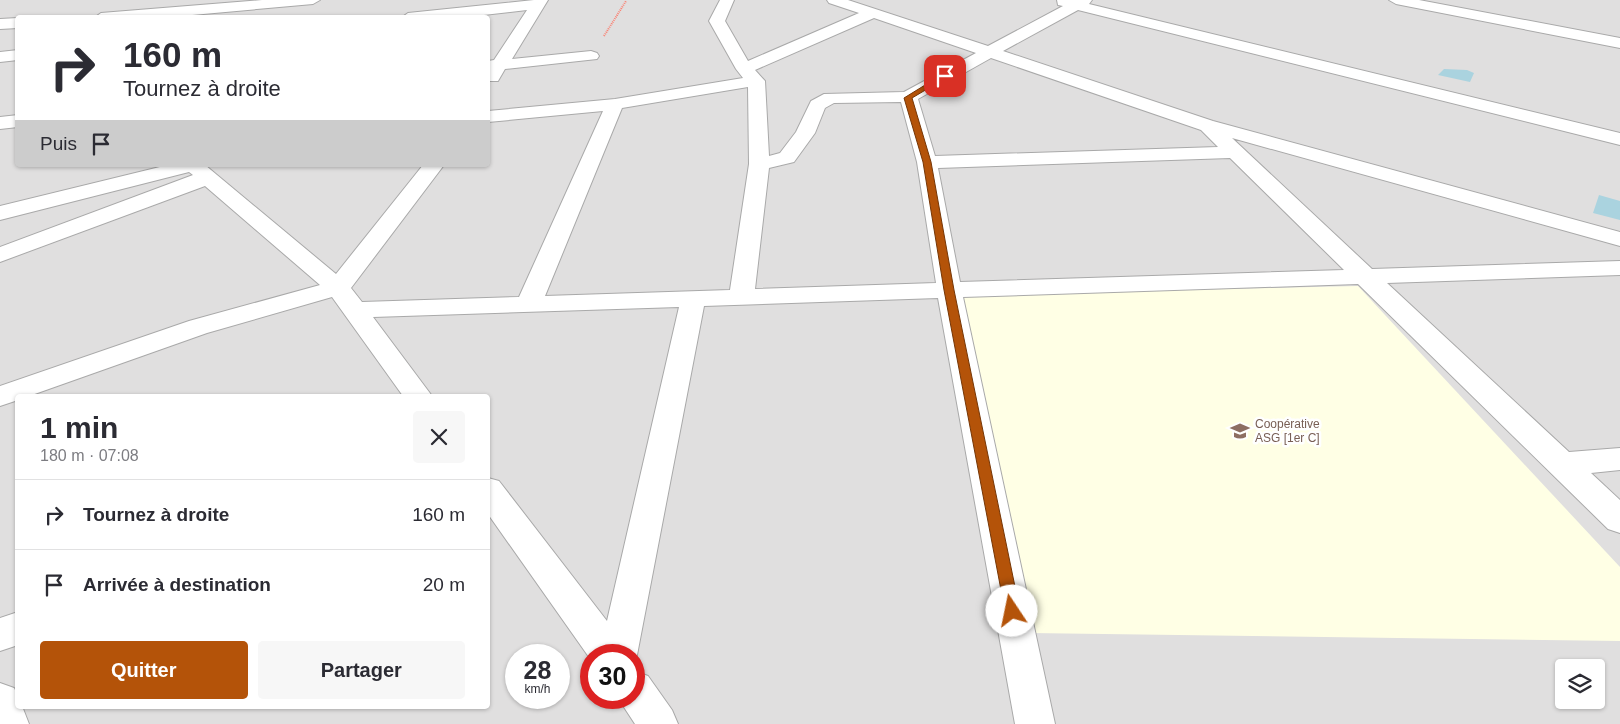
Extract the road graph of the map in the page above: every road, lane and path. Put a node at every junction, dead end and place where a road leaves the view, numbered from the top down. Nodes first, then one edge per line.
1 (312, 0) edge
2 (727, 0) edge
3 (834, 0) edge
4 (1396, 0) edge
5 (1072, 2) edge
6 (539, 3) edge
7 (873, 13) junction
8 (136, 15) edge
9 (434, 15) edge
10 (15, 23) edge
11 (0, 24) edge
12 (1620, 44) edge
13 (990, 52) junction
14 (15, 55) edge
15 (0, 56) edge
16 (591, 56) dead end
17 (493, 66) edge
18 (750, 75) junction
19 (908, 98) junction
20 (615, 104) junction
21 (490, 116) edge
22 (15, 121) edge
23 (0, 123) edge
24 (1206, 125) junction
25 (1620, 139) edge
26 (1234, 152) junction
27 (927, 162) junction
28 (759, 164) junction
29 (432, 167) edge
30 (198, 169) edge
31 (0, 213) edge
32 (1620, 239) edge
33 (0, 255) edge
34 (1620, 268) edge
35 (1364, 276) junction
36 (338, 288) junction
37 (949, 290) junction
38 (742, 297) junction
39 (693, 299) junction
40 (529, 304) junction
41 (354, 310) junction
42 (417, 394) edge
43 (0, 396) edge
44 (1620, 459) edge
45 (1562, 464) junction
46 (490, 493) edge
47 (1620, 520) edge
48 (15, 629) edge
49 (0, 635) edge
50 (602, 644) edge
51 (620, 644) edge
52 (0, 701) edge
53 (645, 705) edge
54 (9, 724) edge
55 (658, 724) edge
56 (1035, 724) edge

1 - 8 street
2 - 18 street
3 - 7 street
4 - 12 street
5 - 13 street
5 - 25 street
6 - 9 street
6 - 17 street
7 - 13 street
7 - 18 street
10 - 11 street
13 - 19 street
13 - 24 street
14 - 15 street
16 - 17 street
18 - 20 street
18 - 28 street
19 - 27 street
19 - 28 street
20 - 21 street
20 - 40 street
22 - 23 street
24 - 26 street
24 - 32 street
26 - 27 street
26 - 35 street
27 - 37 street
28 - 38 street
29 - 36 street
30 - 31 street
30 - 33 street
30 - 36 street
34 - 35 street
35 - 37 street
35 - 45 street
36 - 41 street
36 - 43 street
37 - 38 street
37 - 56 street
38 - 39 street
39 - 40 street
39 - 51 street
40 - 41 street
41 - 42 street
44 - 45 street
45 - 47 street
46 - 50 street
48 - 49 street
52 - 54 street
53 - 55 street

